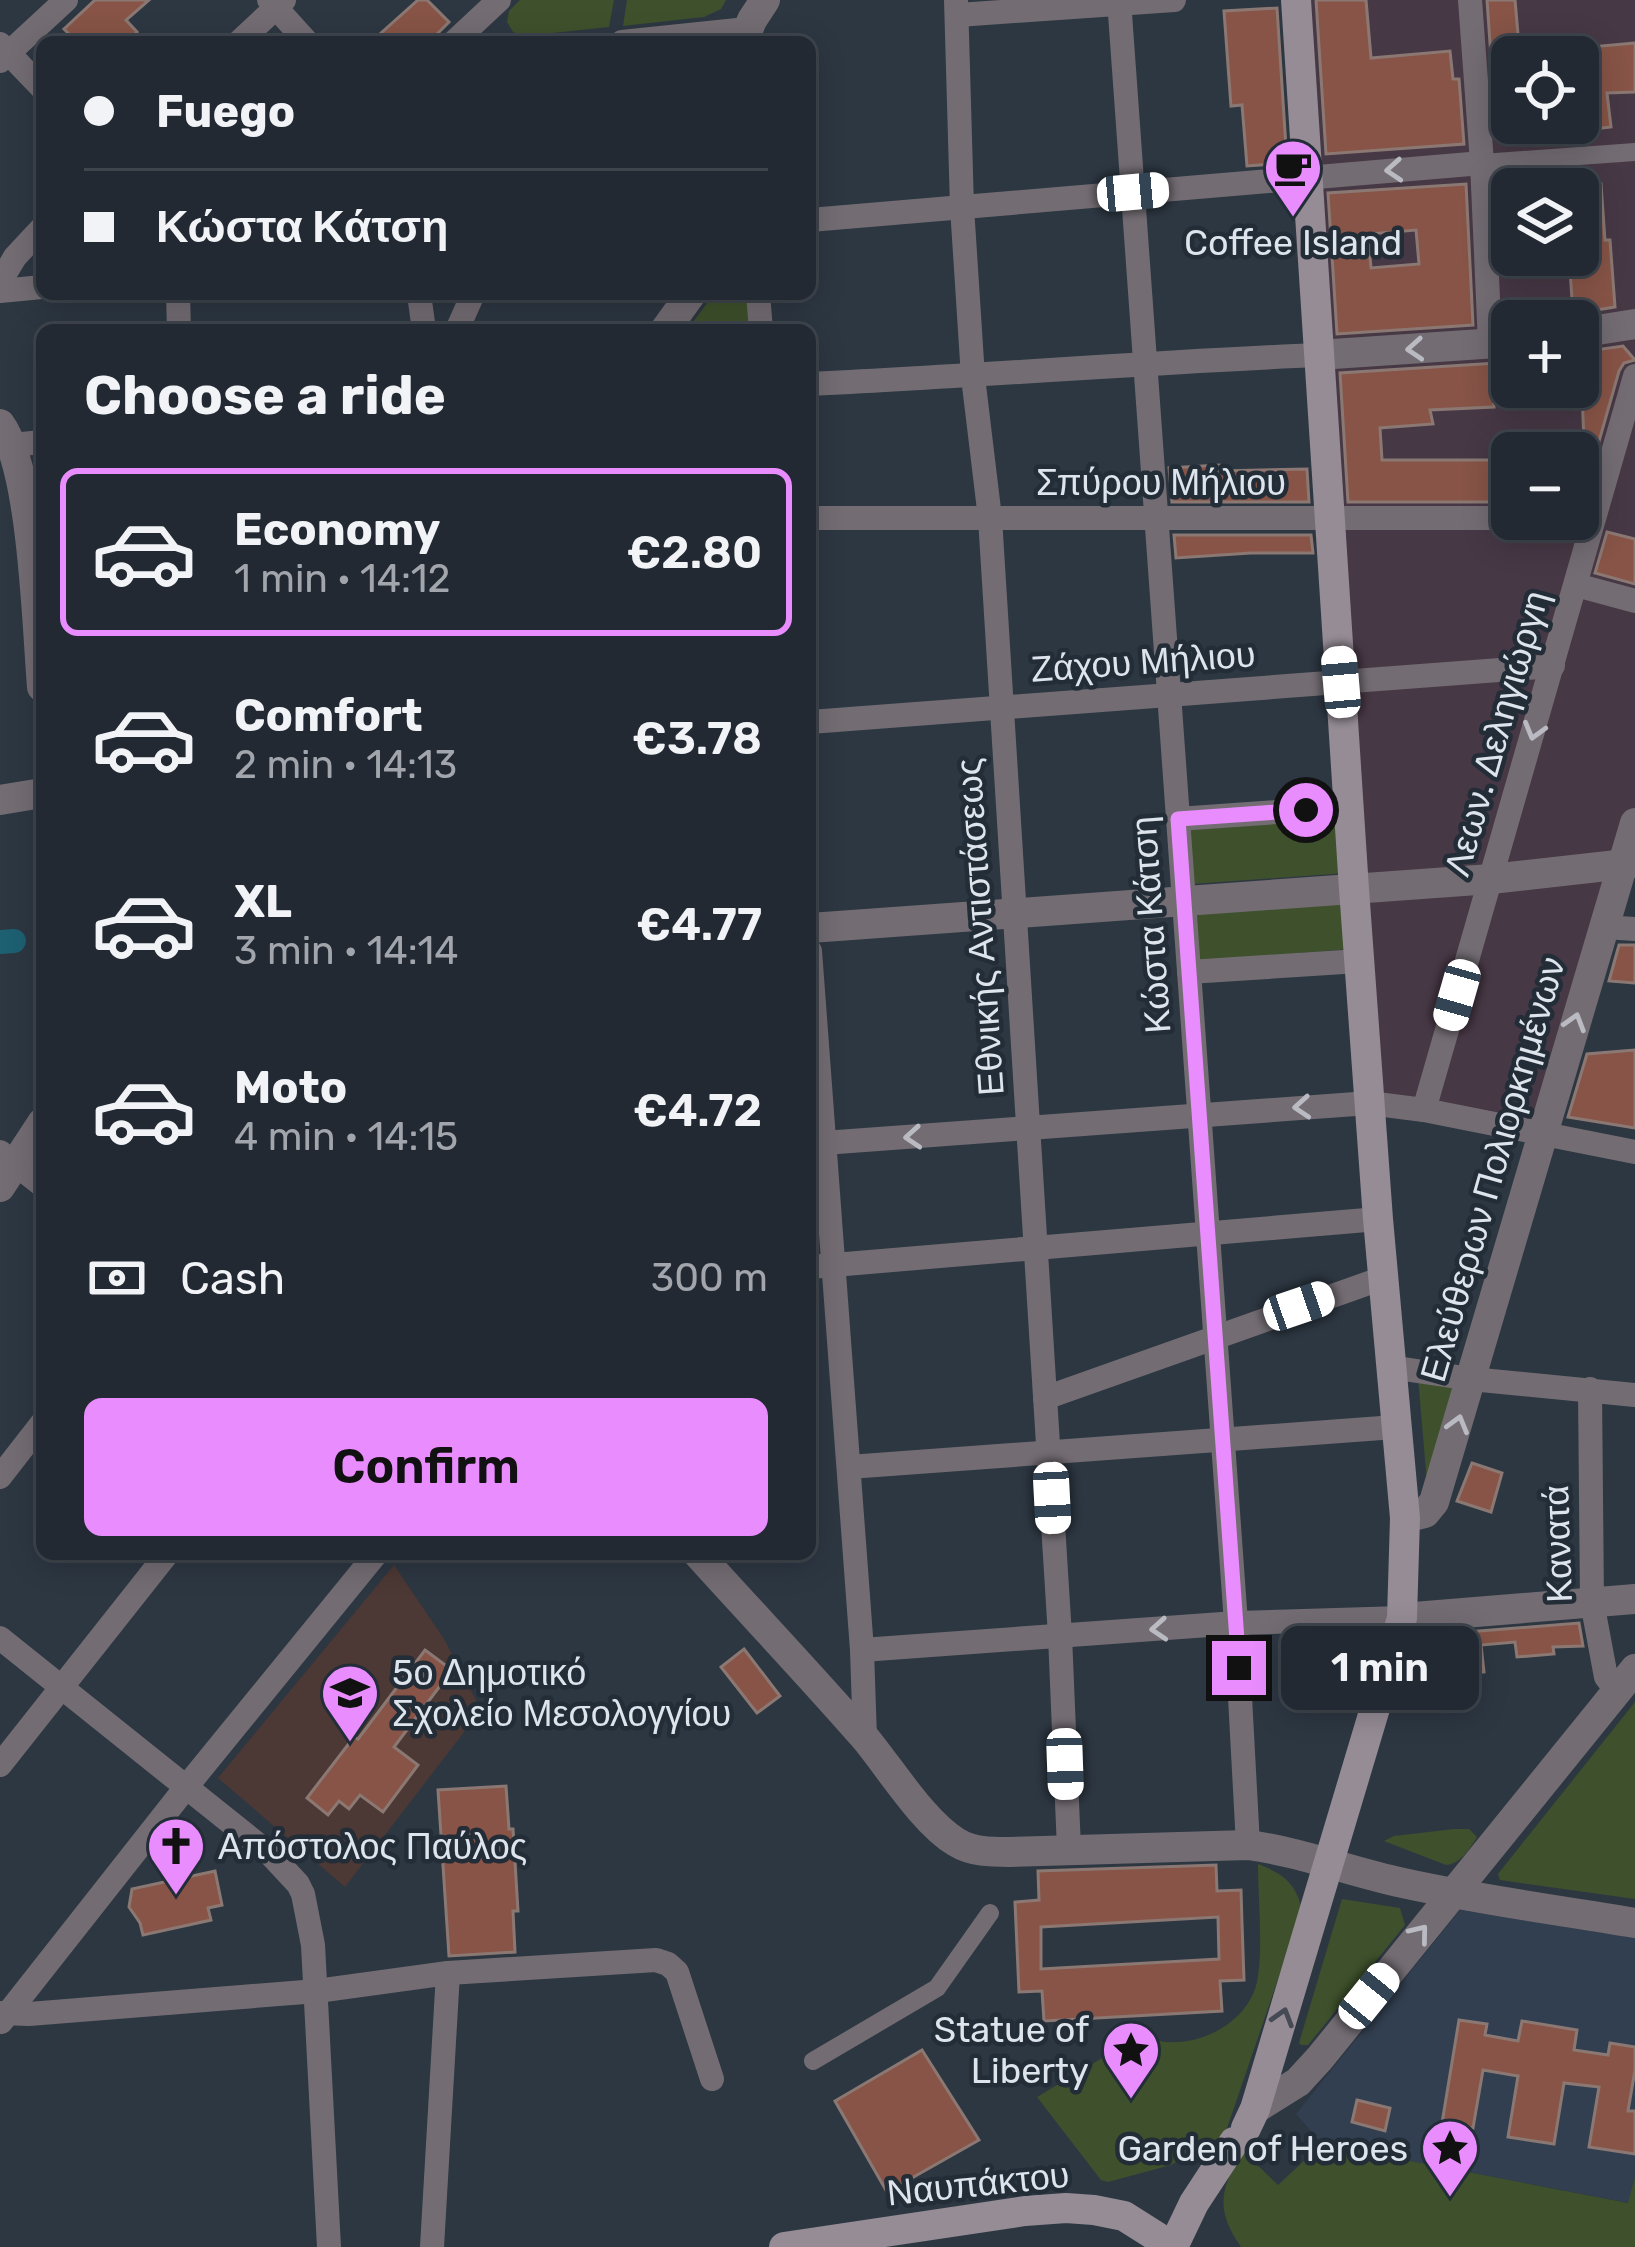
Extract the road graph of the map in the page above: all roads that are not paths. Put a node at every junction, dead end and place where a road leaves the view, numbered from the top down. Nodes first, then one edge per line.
1 (66, 0) edge
2 (499, 0) edge
3 (1174, 0) edge
4 (1296, 0) edge
5 (1470, 0) edge
6 (1119, 2) edge
7 (276, 3) edge
8 (957, 8) edge
9 (751, 18) edge
10 (245, 36) edge
11 (302, 36) edge
12 (469, 36) edge
13 (654, 36) edge
14 (3, 52) edge
15 (36, 82) edge
16 (1635, 152) edge
17 (1482, 163) junction
18 (1307, 176) junction
19 (1133, 192) junction
20 (962, 207) junction
21 (816, 219) edge
22 (36, 234) edge
23 (0, 286) edge
24 (36, 287) edge
25 (1496, 300) edge
26 (1635, 324) edge
27 (1599, 330) edge
28 (1491, 344) edge
29 (1318, 355) junction
30 (1145, 363) junction
31 (973, 376) junction
32 (1635, 376) edge
33 (816, 384) edge
34 (18, 437) edge
35 (1599, 482) edge
36 (816, 518) edge
37 (990, 518) junction
38 (1157, 518) junction
39 (1328, 518) junction
40 (1491, 518) edge
41 (35, 520) edge
42 (1583, 540) edge
43 (1576, 585) junction
44 (1635, 601) edge
45 (1553, 666) junction
46 (1341, 682) junction
47 (1169, 695) junction
48 (1001, 708) junction
49 (816, 722) edge
50 (36, 795) edge
51 (0, 800) edge
52 (1348, 807) junction
53 (1178, 819) junction
54 (1635, 824) edge
55 (1629, 864) edge
56 (1491, 879) junction
57 (1354, 890) junction
58 (1184, 902) junction
59 (1014, 914) junction
60 (816, 928) edge
61 (1620, 928) edge
62 (1359, 962) junction
63 (1189, 972) junction
64 (1369, 1103) junction
65 (1424, 1110) junction
66 (1199, 1114) junction
67 (36, 1130) edge
68 (1028, 1130) junction
69 (1542, 1134) junction
70 (817, 1143) edge
71 (1635, 1152) edge
72 (5, 1168) edge
73 (36, 1182) edge
74 (1378, 1219) junction
75 (1208, 1234) junction
76 (1036, 1248) junction
77 (822, 1266) edge
78 (1383, 1278) junction
79 (1215, 1336) junction
80 (1390, 1367) junction
81 (1471, 1379) junction
82 (1590, 1389) junction
83 (1635, 1395) edge
84 (1045, 1398) junction
85 (1395, 1427) junction
86 (36, 1431) edge
87 (1223, 1441) junction
88 (1048, 1453) junction
89 (848, 1467) junction
90 (0, 1477) edge
91 (1405, 1518) junction
92 (162, 1560) edge
93 (371, 1560) edge
94 (703, 1560) edge
95 (1635, 1598) edge
96 (1592, 1602) junction
97 (1402, 1618) junction
98 (1236, 1624) junction
99 (1060, 1636) junction
100 (0, 1638) edge
101 (862, 1650) junction
102 (1626, 1680) edge
103 (62, 1687) junction
104 (865, 1739) junction
105 (0, 1766) edge
106 (187, 1786) junction
107 (1248, 1844) junction
108 (1069, 1849) junction
109 (1328, 1865) junction
110 (1451, 1894) junction
111 (990, 1913) dead end
112 (1635, 1923) edge
113 (448, 1973) junction
114 (317, 1991) junction
115 (3, 2017) edge
116 (813, 2061) dead end
117 (712, 2079) dead end
118 (1245, 2126) junction
119 (329, 2247) edge
120 (432, 2247) edge
121 (784, 2247) edge
122 (1173, 2247) edge

1 - 14 street
2 - 12 street
3 - 6 street
4 - 18 main road
5 - 17 street
6 - 8 street
6 - 19 street, Κώστα Κάτση
7 - 10 street
7 - 11 street
8 - 20 street, Εθνικής Αντιστάσεως
9 - 13 street
14 - 15 street
16 - 17 street
17 -> 18 street
17 - 25 street
18 - 19 street
18 - 29 main road
19 - 20 street
19 - 30 street, Κώστα Κάτση
20 - 21 street
20 - 31 street, Εθνικής Αντιστάσεως
22 - 23 street
23 - 24 street
26 - 27 street
28 -> 29 street
29 - 30 street
29 - 39 main road
30 - 31 street
30 - 38 street, Κώστα Κάτση
31 - 33 street
31 - 37 street, Εθνικής Αντιστάσεως
32 - 35 street, Λεων. Δεληγιώργη
34 - 41 street
36 - 37 street, Σπύρου Μήλιου
37 - 38 street, Σπύρου Μήλιου
37 - 48 street, Εθνικής Αντιστάσεως
38 - 39 street, Σπύρου Μήλιου
38 - 47 street, Κώστα Κάτση
39 - 40 street, Σπύρου Μήλιου
39 - 46 main road
42 - 43 street, Λεων. Δεληγιώργη
43 - 44 street
43 - 45 street, Λεων. Δεληγιώργη
45 - 46 street, Ζάχου Μήλιου
45 -> 56 street, Λεων. Δεληγιώργη
46 - 47 street, Ζάχου Μήλιου
46 - 52 main road
47 - 48 street, Ζάχου Μήλιου
47 - 53 street, Κώστα Κάτση
48 - 49 street, Ζάχου Μήλιου
48 - 59 street, Εθνικής Αντιστάσεως
50 - 51 street
52 - 53 street
52 - 57 main road
53 - 58 street, Κώστα Κάτση
54 - 55 street, Ελεύθερων Πολιορκημένων
55 - 56 street
55 - 61 street, Ελεύθερων Πολιορκημένων
56 - 57 street
56 - 65 street, Λεων. Δεληγιώργη
57 - 58 street
57 - 62 main road
58 - 59 street
58 - 63 street, Κώστα Κάτση
59 - 60 street
59 - 68 street, Εθνικής Αντιστάσεως
69 -> 61 street, Ελεύθερων Πολιορκημένων
62 - 63 street
62 - 64 main road
63 - 66 street, Κώστα Κάτση
64 - 65 street
64 -> 66 street
64 - 74 main road
65 - 69 street
66 - 68 street
66 - 75 street, Κώστα Κάτση
67 - 72 street
68 -> 70 street
68 - 76 street, Εθνικής Αντιστάσεως
69 - 71 street
69 - 81 street, Ελεύθερων Πολιορκημένων
70 - 77 street
72 - 73 street
74 - 75 street
74 - 78 main road
75 - 76 street
75 - 79 street, Κώστα Κάτση
76 - 77 street
76 - 84 street, Εθνικής Αντιστάσεως
77 - 89 street
78 - 79 street
78 - 80 main road
79 - 84 street
79 - 87 street, Κώστα Κάτση
80 - 81 street
80 - 85 main road
81 - 82 street
91 -> 81 street, Ελεύθερων Πολιορκημένων
82 - 83 street
82 - 96 street, Κανατά
84 - 88 street, Εθνικής Αντιστάσεως
85 - 87 street
85 - 91 main road
86 - 90 street
87 - 88 street
87 - 98 street, Κώστα Κάτση
88 - 89 street
88 - 99 street, Εθνικής Αντιστάσεως
89 - 101 street
91 - 97 main road
92 - 103 street
93 - 106 street
94 - 104 street
95 - 96 street
96 - 97 street
96 - 102 street, Κανατά
97 - 98 street
97 - 109 main road
98 -> 99 street
98 - 107 street, Κώστα Κάτση
99 - 101 street
99 - 108 street, Εθνικής Αντιστάσεως
100 - 103 street
101 - 104 street
102 - 110 street
103 - 105 street
103 - 106 street
104 - 108 street
106 - 114 street
106 - 115 street
107 - 108 street
107 - 109 street
109 - 110 street
118 -> 109 main road
110 - 112 street
118 -> 110 street
111 - 116 street
113 - 114 street
113 - 117 street
113 - 120 street
114 - 115 street
114 - 119 street
118 - 122 main road
121 - 122 main road, Ναυπάκτου

